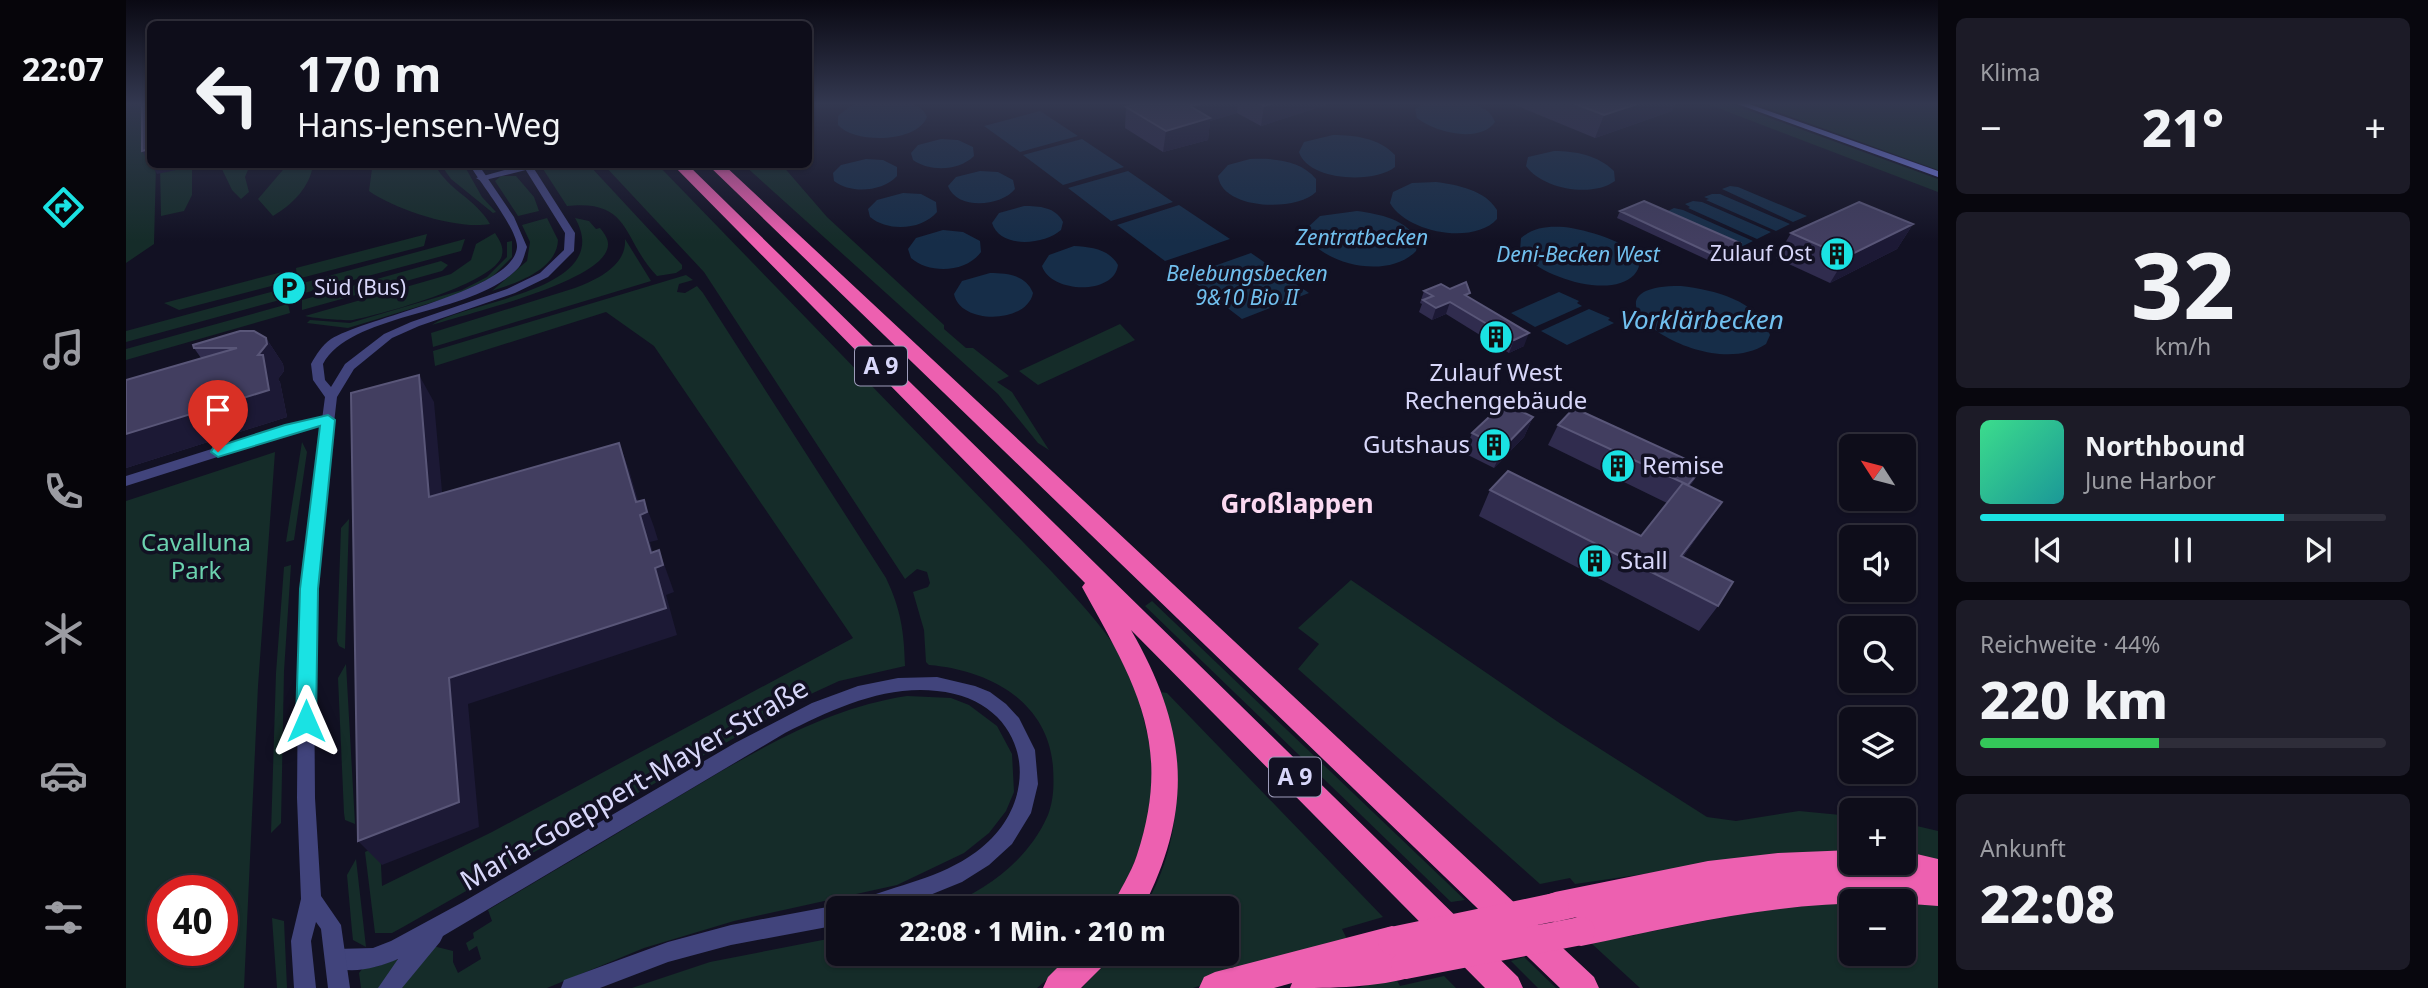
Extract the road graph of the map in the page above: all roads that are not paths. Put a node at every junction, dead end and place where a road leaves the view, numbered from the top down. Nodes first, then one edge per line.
1 (1868, 149) edge
2 (475, 168) edge
3 (519, 168) edge
4 (528, 168) edge
5 (683, 168) edge
6 (718, 168) edge
7 (1938, 174) edge
8 (481, 178) junction
9 (331, 397) junction
10 (328, 420) junction
11 (126, 481) edge
12 (1083, 567) junction
13 (1839, 864) edge
14 (1916, 867) edge
15 (1938, 873) edge
16 (1938, 891) edge
17 (906, 896) edge
18 (1135, 896) edge
19 (311, 898) junction
20 (826, 917) edge
21 (447, 922) junction
22 (1398, 953) junction
23 (336, 960) junction
24 (1081, 966) edge
25 (305, 988) edge
26 (339, 988) edge
27 (389, 988) edge
28 (572, 988) edge
29 (1059, 988) edge
30 (1215, 988) edge
31 (1306, 988) edge
32 (1507, 988) edge
33 (1583, 988) edge

1 - 7 main road
2 - 8 street
3 - 8 street
4 - 9 street
5 - 12 highway, A 9
6 - 33 highway, A 9
8 - 9 street
9 - 10 street
10 - 11 street
10 - 19 street
12 - 18 highway
12 - 32 highway, A 9
13 - 22 highway, bridge
14 - 15 highway
16 - 22 highway, bridge
17 - 21 street, Maria-Goeppert-Mayer-Straße
19 - 23 street
19 - 25 street
20 - 28 street
21 - 23 street, Maria-Goeppert-Mayer-Straße
21 - 27 street, Maria-Goeppert-Mayer-Straße
22 - 30 highway
22 - 31 highway
23 - 26 street
24 - 29 highway

